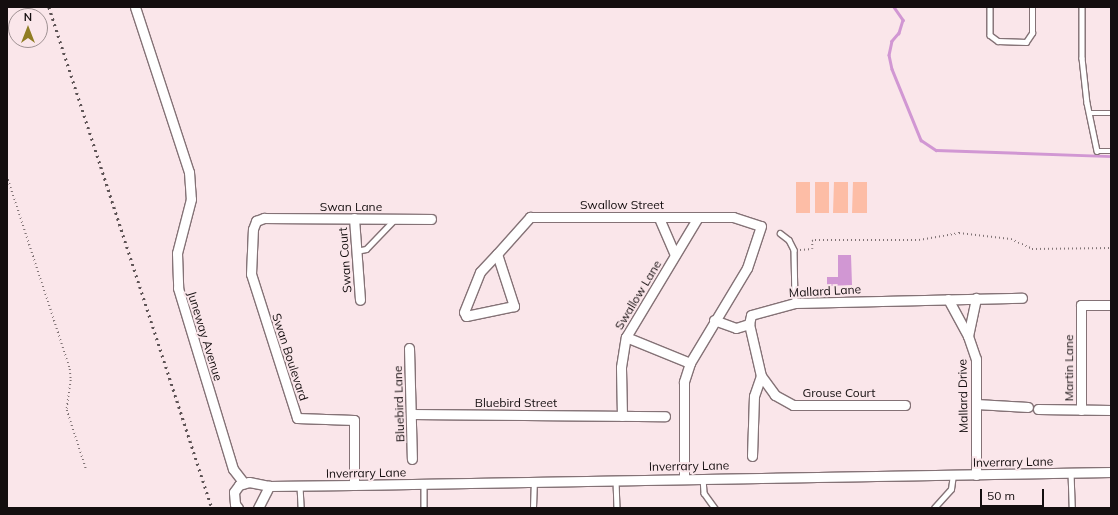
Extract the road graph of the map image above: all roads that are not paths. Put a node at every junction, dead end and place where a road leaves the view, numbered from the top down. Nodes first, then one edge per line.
1 (135, 7) edge
2 (990, 7) edge
3 (1032, 7) edge
4 (1082, 7) edge
5 (1089, 113) junction
6 (1111, 113) edge
7 (1111, 151) edge
8 (354, 218) junction
9 (659, 218) junction
10 (698, 218) junction
11 (395, 219) junction
12 (431, 219) dead end
13 (780, 233) dead end
14 (356, 251) junction
15 (497, 254) junction
16 (675, 255) junction
17 (976, 298) junction
18 (1022, 298) dead end
19 (948, 299) junction
20 (259, 300) joint
21 (360, 300) dead end
22 (795, 303) junction
23 (1108, 305) edge
24 (714, 320) junction
25 (749, 324) junction
26 (968, 336) junction
27 (626, 337) junction
28 (409, 348) dead end
29 (690, 363) junction
30 (761, 376) junction
31 (976, 404) junction
32 (905, 405) dead end
33 (1028, 407) dead end
34 (1038, 409) dead end
35 (1081, 410) junction
36 (1111, 410) edge
37 (411, 414) junction
38 (622, 416) junction
39 (665, 416) dead end
40 (752, 456) dead end
41 (412, 459) dead end
42 (1071, 472) junction
43 (1111, 472) edge
44 (953, 475) junction
45 (976, 475) junction
46 (703, 477) junction
47 (684, 478) junction
48 (616, 480) junction
49 (534, 482) junction
50 (244, 483) junction
51 (424, 484) junction
52 (354, 485) junction
53 (268, 486) junction
54 (300, 486) junction
55 (238, 508) edge
56 (258, 508) edge
57 (300, 508) edge
58 (424, 508) edge
59 (533, 508) edge
60 (617, 508) edge
61 (715, 508) edge
62 (934, 508) edge
63 (1072, 508) edge

1 - 50 street, Juneway Avenue
2 - 3 lane
4 - 5 lane
5 - 6 lane
5 - 7 lane
8 - 11 street, Swan Lane
8 - 14 street, Swan Court
8 - 20 street, Swan Lane
9 - 10 street, Swallow Street
9 - 15 street, Swallow Street
9 - 16 street
10 - 16 street, Swallow Lane
10 - 24 street, Swallow Street
11 - 12 street, Swan Lane
11 - 14 lane
13 - 22 lane
14 - 21 street, Swan Court
15 - 15 street, Swallow Street
16 - 27 street, Swallow Lane
17 - 18 street
17 - 19 street
17 - 26 street
19 - 22 street, Mallard Lane
19 - 26 street, Mallard Drive
20 - 52 street, Swan Boulevard
22 - 25 street, Mallard Lane
23 - 35 street, Martin Lane
24 - 25 street
24 - 29 street
25 - 30 street
26 - 31 street, Mallard Drive
27 - 29 street
27 - 38 street, Swallow Lane
28 - 37 street, Bluebird Lane
29 - 47 street
30 - 32 street, Grouse Court
30 - 40 street
31 - 33 street
31 - 45 street, Mallard Drive
34 - 35 street
35 - 36 street, Martin Lane
37 - 38 street, Bluebird Street
37 - 41 street, Bluebird Lane
38 - 39 street, Bluebird Street
42 - 43 street, Inverrary Lane
42 - 45 street, Inverrary Lane
42 - 63 lane
44 - 45 street, Inverrary Lane
44 - 46 street, Inverrary Lane
44 - 62 lane
46 - 47 street, Inverrary Lane
46 - 61 lane
47 - 48 street, Inverrary Lane
48 - 49 street, Inverrary Lane
48 - 60 lane
49 - 51 street, Inverrary Lane
49 - 59 lane
50 - 53 street, Inverrary Lane
50 - 55 street
51 - 52 street, Inverrary Lane
51 - 58 lane
52 - 54 street, Inverrary Lane
53 - 54 street, Inverrary Lane
53 - 56 street
54 - 57 lane

